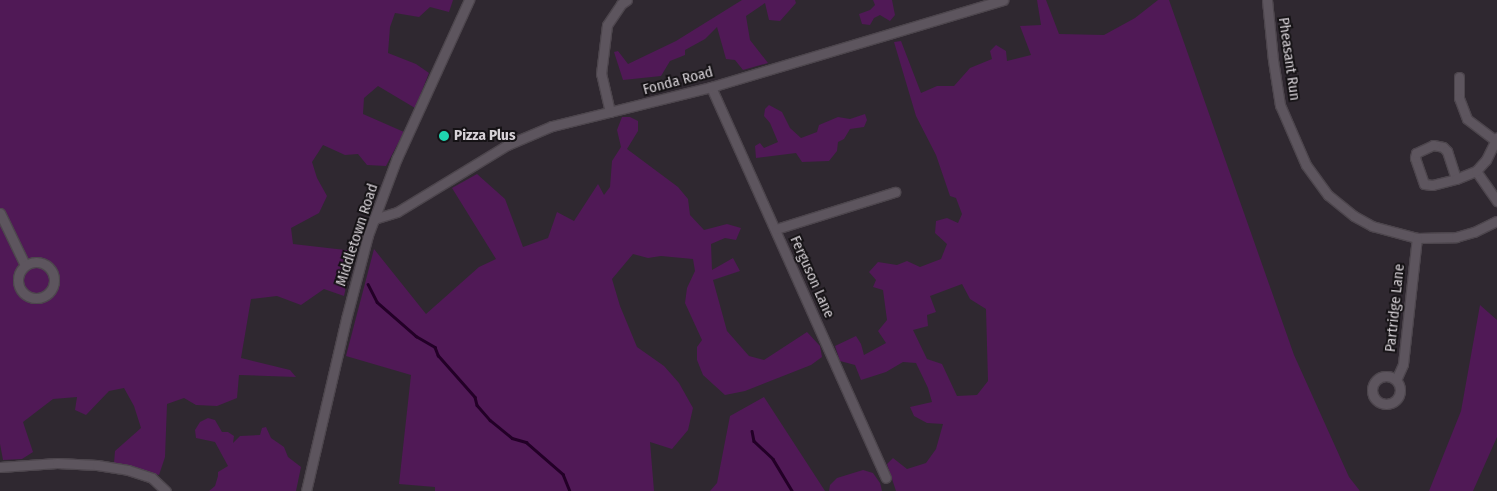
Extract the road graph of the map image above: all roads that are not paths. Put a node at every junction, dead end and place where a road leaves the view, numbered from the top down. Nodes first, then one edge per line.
1 (469, 0) edge
2 (627, 0) edge
3 (1003, 0) edge
4 (1267, 0) edge
5 (1459, 78) dead end
6 (712, 87) junction
7 (610, 112) junction
8 (1496, 138) edge
9 (1476, 171) junction
10 (1456, 179) junction
11 (895, 192) dead end
12 (1497, 201) edge
13 (0, 213) edge
14 (374, 219) junction
15 (1497, 221) edge
16 (776, 229) junction
17 (1417, 238) junction
18 (25, 265) junction
19 (1396, 380) dead end
20 (0, 468) edge
21 (886, 478) dead end
22 (166, 491) edge
23 (306, 491) edge

1 - 14 street, Middletown Road
2 - 7 street
3 - 6 street, Fonda Road
4 - 17 street, Pheasant Run
5 - 8 street
6 - 7 street, Fonda Road
6 - 16 street, Ferguson Lane
7 - 14 street, Fonda Road
8 - 9 street
9 - 10 street
9 - 12 street
10 - 10 street
11 - 16 street
13 - 18 street
14 - 23 street, Middletown Road
15 - 17 street, Pheasant Run
16 - 21 street, Ferguson Lane
17 - 19 street, Partridge Lane
18 - 18 street
20 - 22 street

